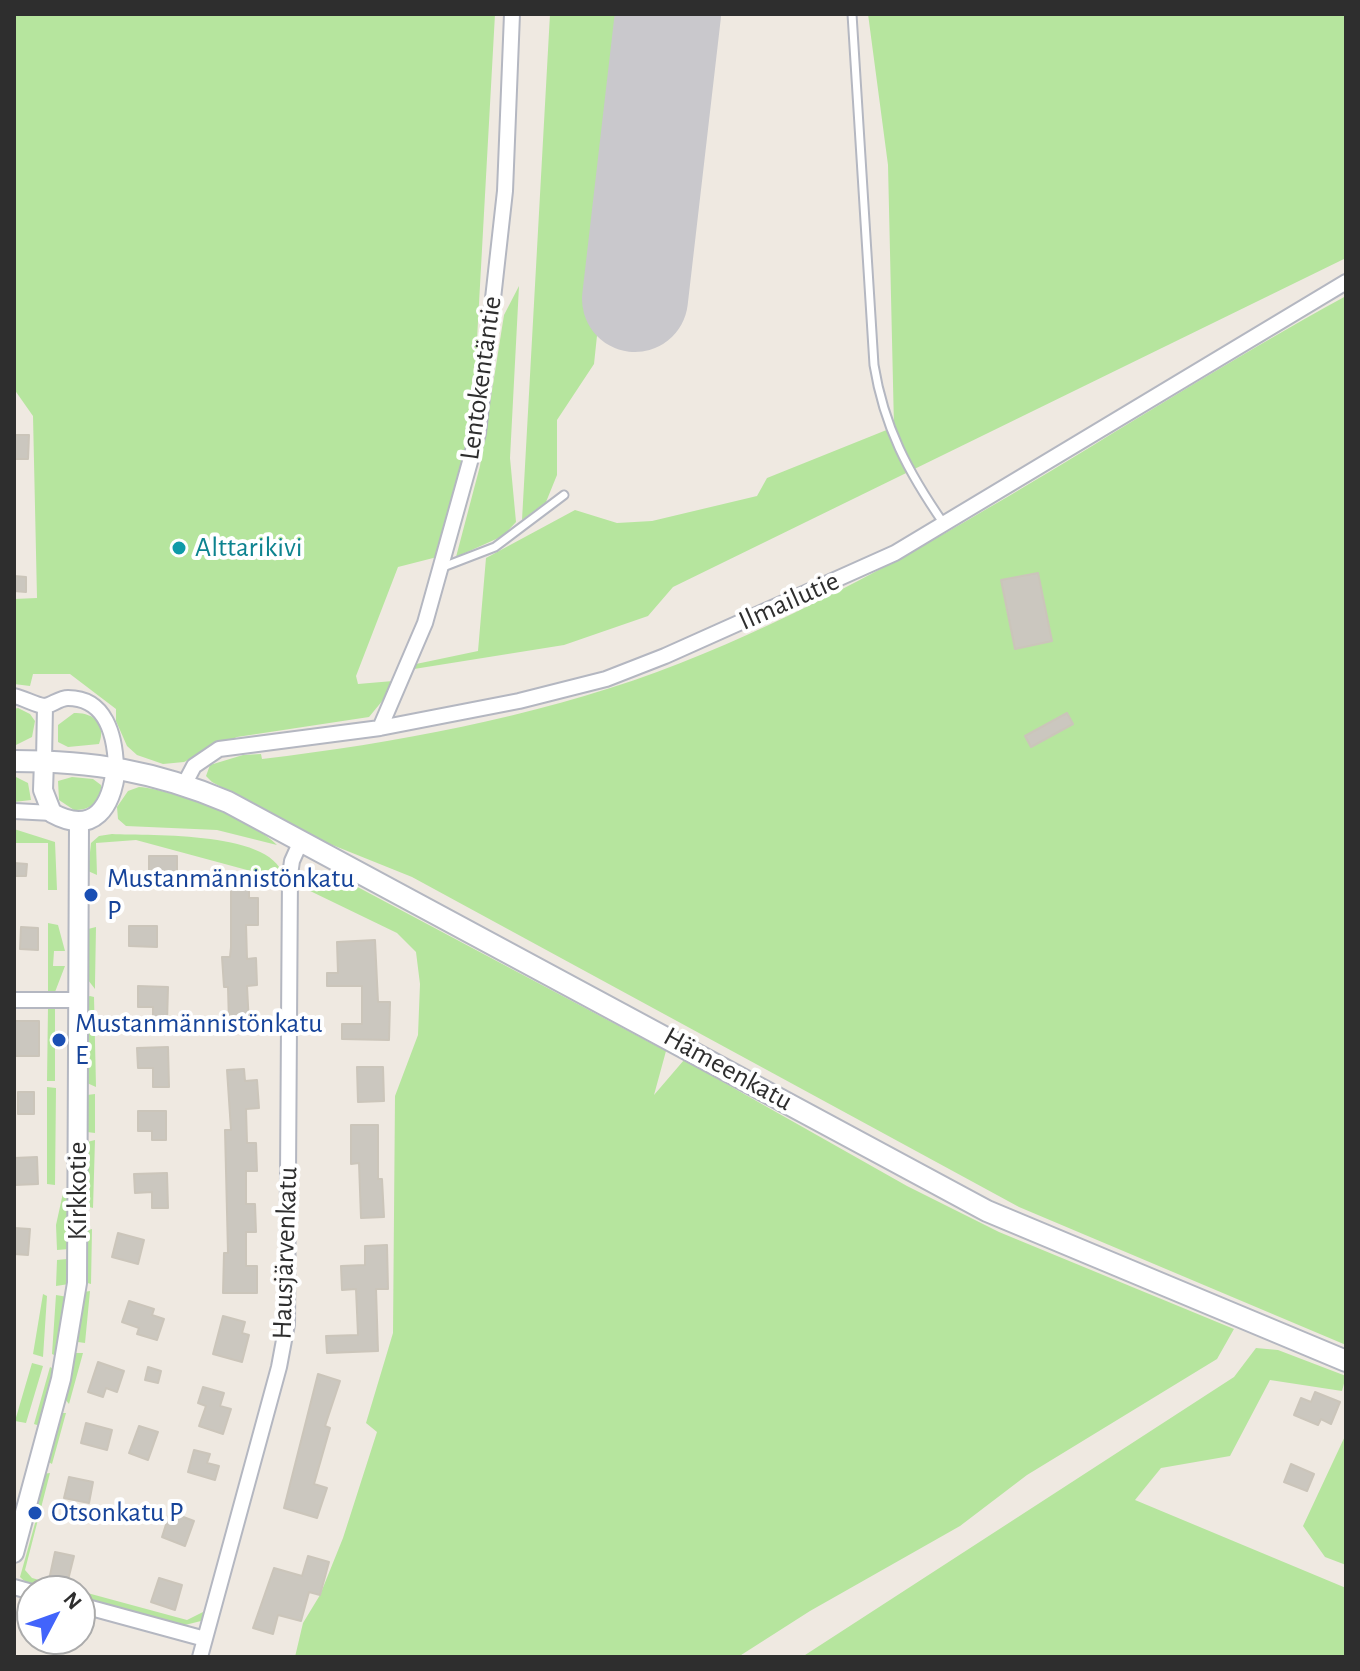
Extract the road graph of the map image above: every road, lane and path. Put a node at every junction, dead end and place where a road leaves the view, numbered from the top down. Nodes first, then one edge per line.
1 (512, 14) edge
2 (852, 14) edge
3 (1346, 282) edge
4 (564, 495) dead end
5 (944, 524) junction
6 (443, 567) junction
7 (14, 696) edge
8 (45, 706) junction
9 (380, 728) junction
10 (14, 761) edge
11 (44, 761) junction
12 (116, 767) junction
13 (185, 783) junction
14 (14, 811) edge
15 (52, 813) junction
16 (79, 822) junction
17 (301, 841) junction
18 (14, 1000) edge
19 (79, 1000) junction
20 (1346, 1361) edge
21 (14, 1553) edge
22 (96, 1609) edge
23 (205, 1639) junction
24 (200, 1657) edge

1 - 6 street, Lentokentäntie
2 - 5 lane
3 - 5 street, Ilmailutie
4 - 6 lane
5 - 9 street, Ilmailutie
6 - 9 street, Lentokentäntie
7 - 8 street
8 - 11 street
8 - 12 street
9 - 13 street, Ilmailutie
10 - 11 main road, Hämeenkatu
11 - 12 main road, Hämeenkatu
11 - 15 street
12 - 13 main road, Hämeenkatu
12 - 16 street
13 - 17 main road, Hämeenkatu
14 - 15 street
15 - 16 street
16 - 19 street, Kirkkotie
17 - 20 main road, Hämeenkatu
17 - 23 street, Hausjärvenkatu
18 - 19 street
19 - 21 street, Kirkkotie
22 - 23 street
23 - 24 street, Hausjärvenkatu

